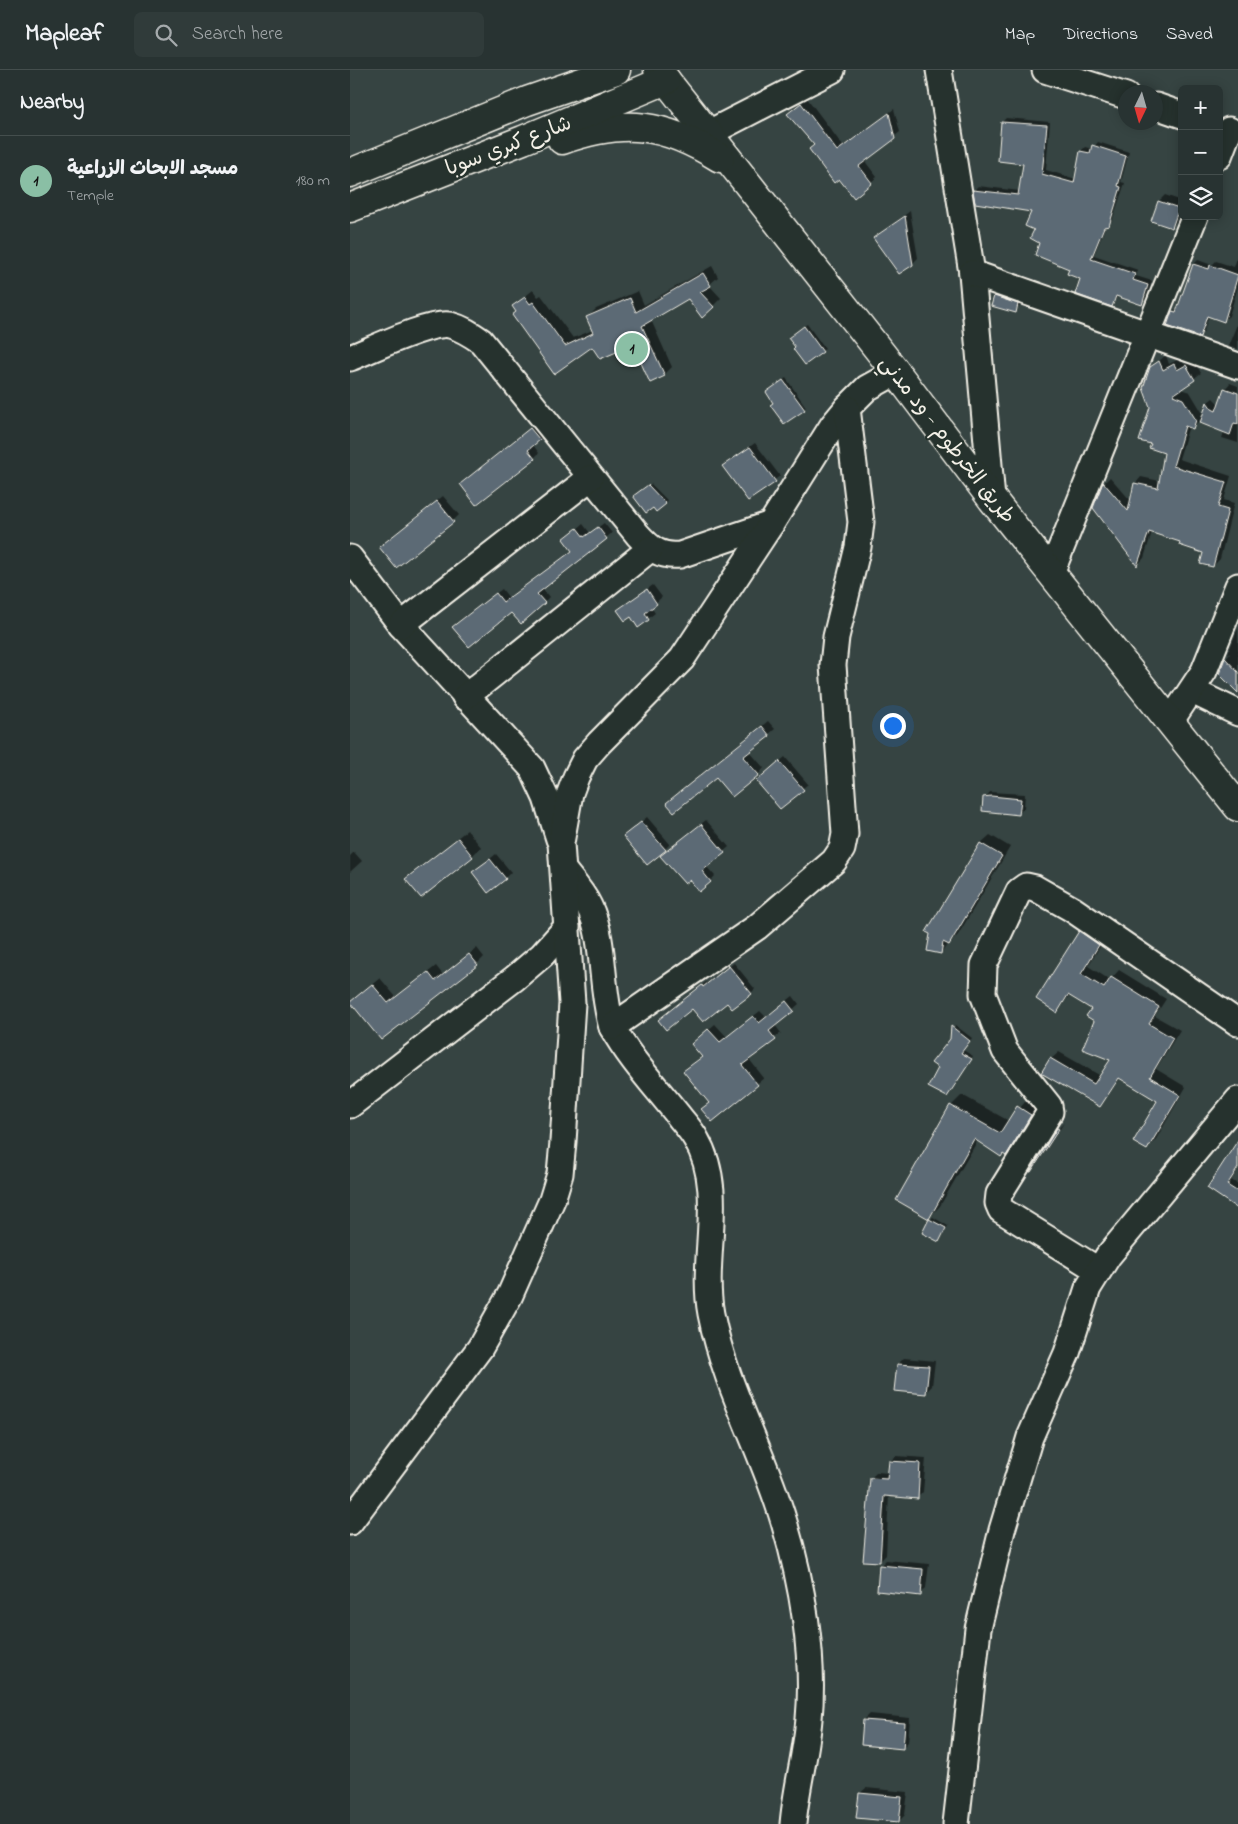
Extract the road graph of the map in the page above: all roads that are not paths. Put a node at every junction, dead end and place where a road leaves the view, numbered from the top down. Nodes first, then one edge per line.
1 (554, 70) edge
2 (616, 70) edge
3 (832, 70) edge
4 (939, 70) edge
5 (1045, 70) edge
6 (662, 75) edge
7 (1118, 93) edge
8 (527, 101) junction
9 (1163, 108) edge
10 (1178, 114) edge
11 (1229, 130) edge
12 (707, 134) junction
13 (1223, 146) edge
14 (468, 161) junction
15 (734, 167) junction
16 (350, 173) edge
17 (350, 208) edge
18 (1193, 220) edge
19 (972, 273) junction
20 (1148, 334) junction
21 (350, 358) edge
22 (1238, 366) edge
23 (896, 372) junction
24 (847, 408) junction
25 (590, 478) junction
26 (992, 499) junction
27 (771, 524) junction
28 (650, 549) junction
29 (350, 558) edge
30 (1052, 573) junction
31 (1238, 586) edge
32 (402, 625) junction
33 (1192, 690) junction
34 (465, 697) junction
35 (1238, 713) edge
36 (1170, 722) junction
37 (1238, 807) edge
38 (561, 844) junction
39 (564, 871) junction
40 (567, 927) junction
41 (1238, 1023) edge
42 (612, 1027) junction
43 (1238, 1100) edge
44 (350, 1104) edge
45 (1098, 1270) junction
46 (350, 1522) edge
47 (793, 1824) edge
48 (956, 1824) edge

1 - 8 highway
2 - 8 highway, شارع كبري سوبا
3 - 12 street
4 - 19 street
5 - 7 street
6 - 12 highway, طريق الخرطوم - ود مدني
6 - 14 highway, شارع كبري سوبا
8 - 16 highway, شارع كبري سوبا
9 - 10 street
11 - 13 street
12 - 15 highway, طريق الخرطوم - ود مدني
14 - 15 highway
14 - 17 highway, شارع كبري سوبا
15 - 23 highway, طريق الخرطوم - ود مدني
18 - 20 street
19 - 20 street
19 - 26 street
20 - 22 street
20 - 30 street
21 - 25 street
23 - 24 street
23 - 26 highway, طريق الخرطوم - ود مدني
24 - 27 street
24 - 42 street
25 - 28 street
25 - 32 street
26 - 30 highway, طريق الخرطوم - ود مدني
27 - 28 street
27 - 38 street
28 - 34 street
29 - 32 street
30 - 36 highway, طريق الخرطوم - ود مدني
31 - 33 street
32 - 34 street
33 - 35 street
33 - 36 street
34 - 38 street
36 - 37 highway, طريق الخرطوم - ود مدني
38 - 39 street
39 - 40 street
39 - 42 street
40 - 44 street
40 - 46 street
41 - 45 street
42 - 47 street
43 - 45 street
45 - 48 street

